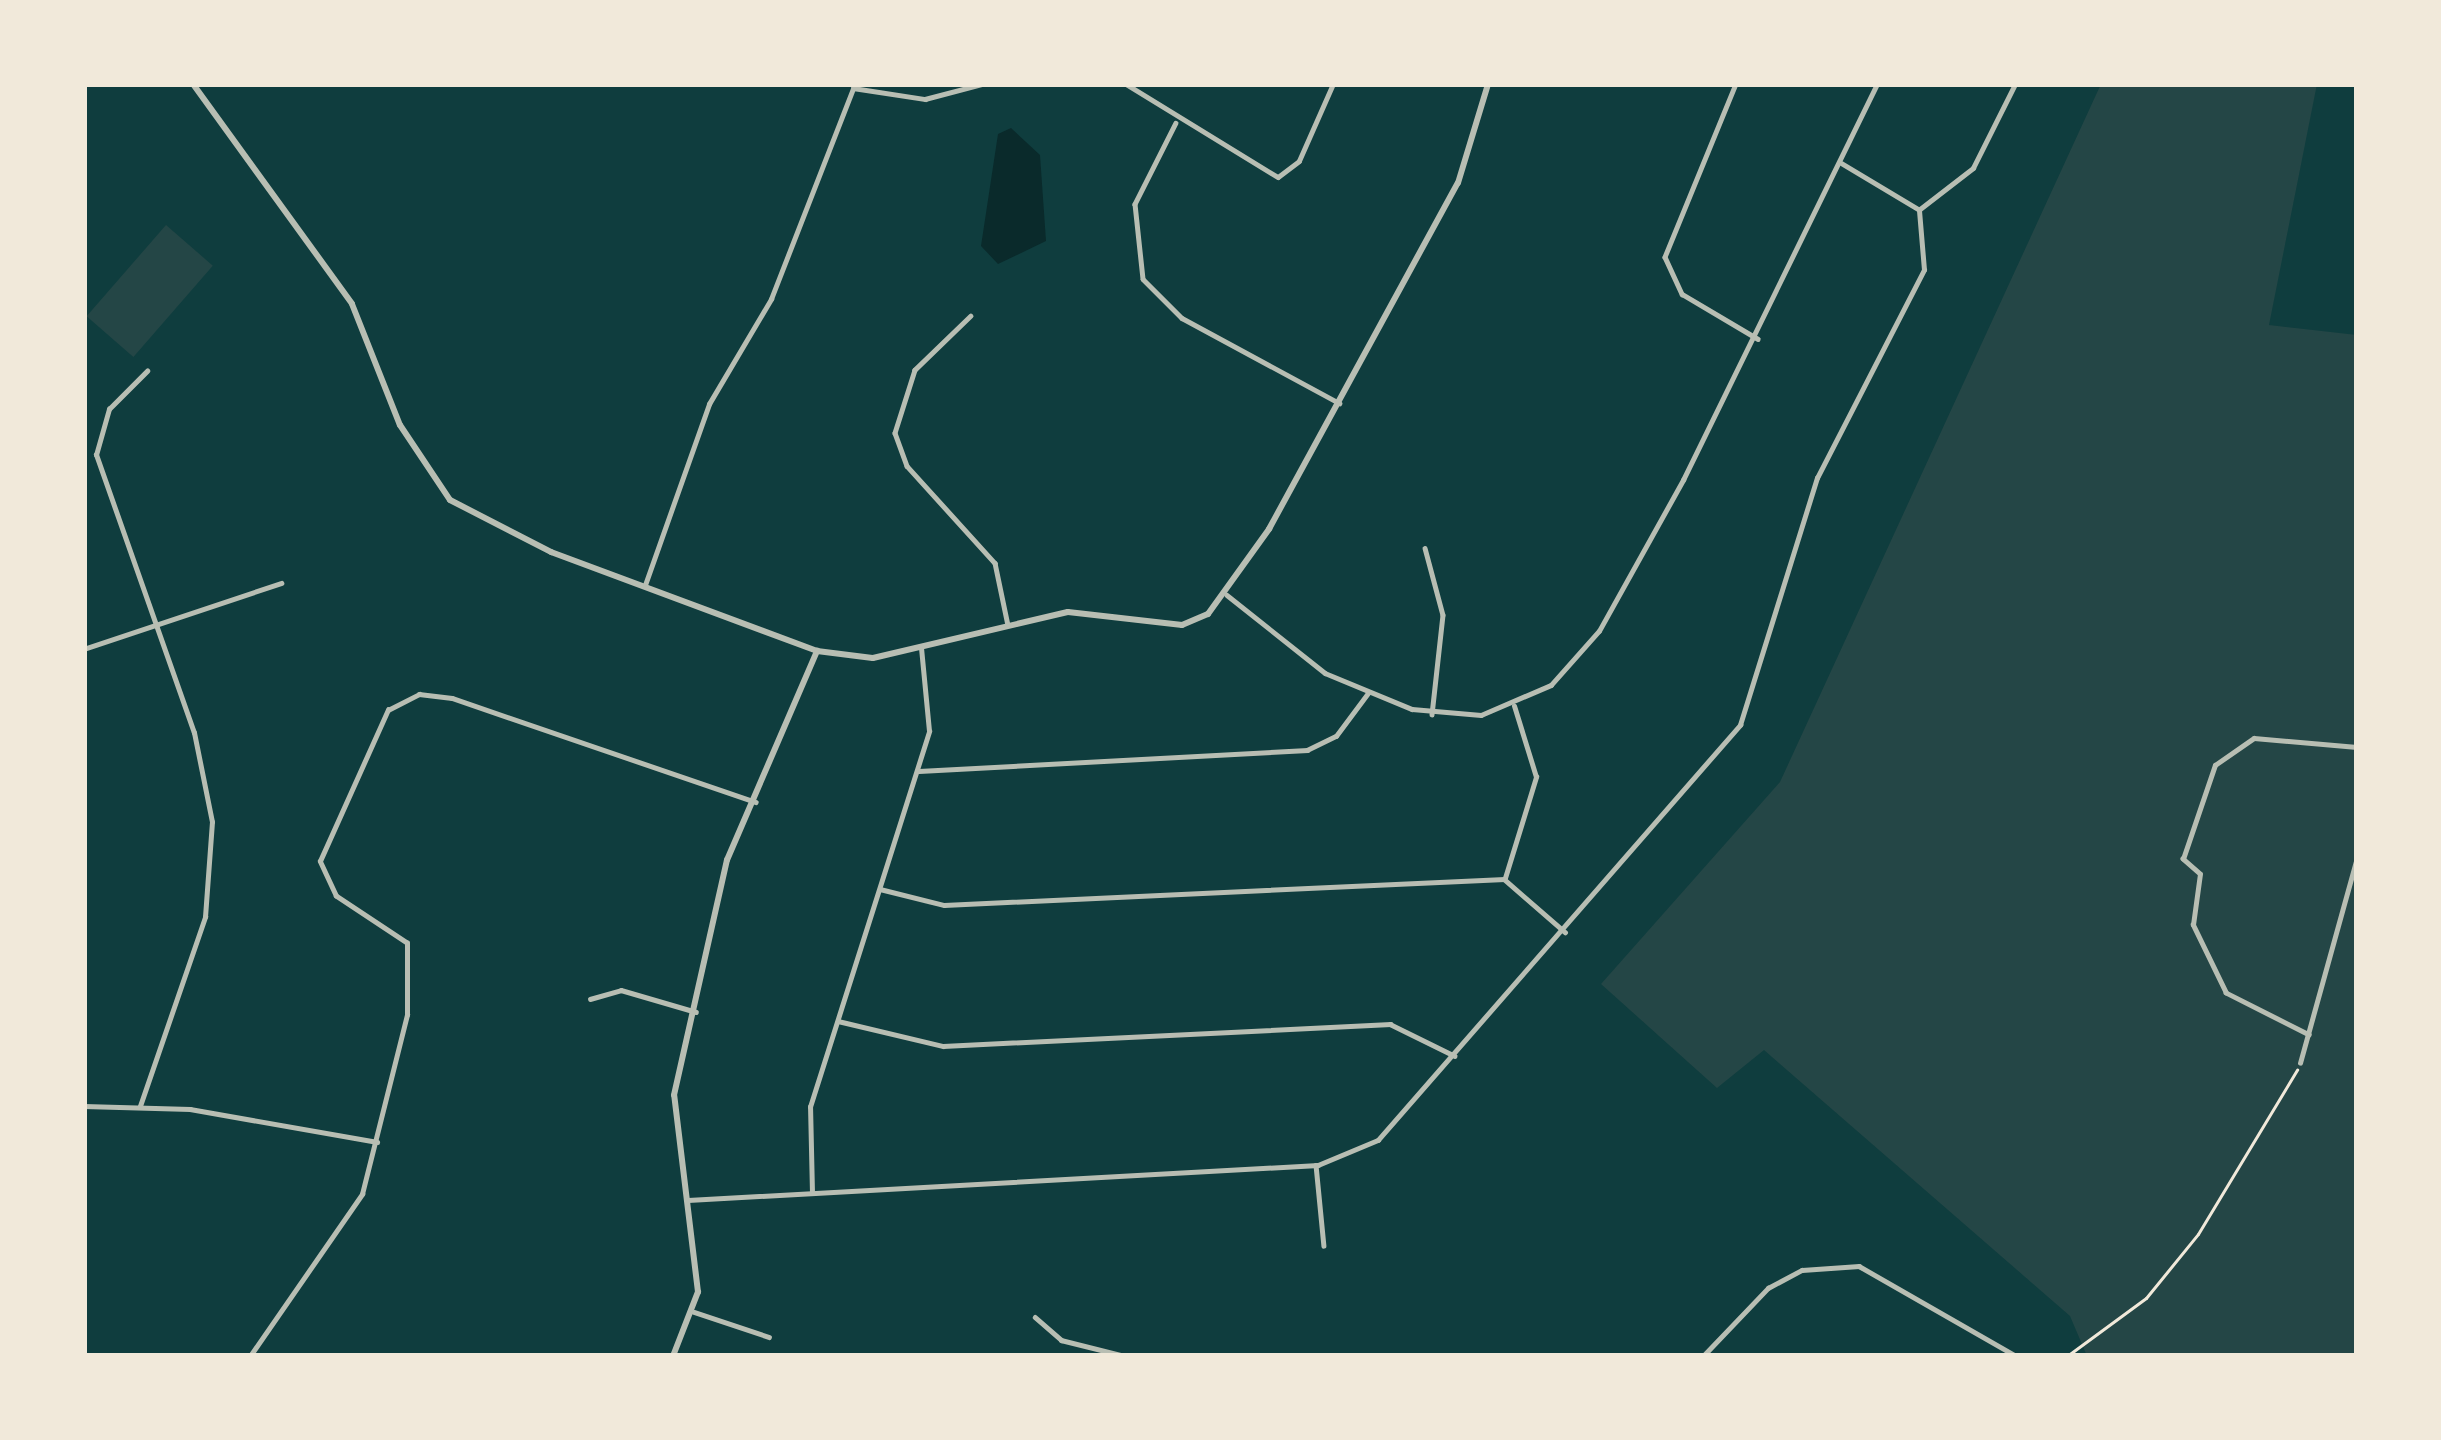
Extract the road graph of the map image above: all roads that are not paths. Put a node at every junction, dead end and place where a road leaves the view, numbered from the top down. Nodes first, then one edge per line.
1 (193, 84) edge
2 (1126, 84) edge
3 (1333, 84) edge
4 (1488, 84) edge
5 (1736, 84) edge
6 (1877, 84) edge
7 (2015, 84) edge
8 (854, 86) edge
9 (981, 86) edge
10 (1176, 123) junction
11 (1842, 164) junction
12 (1918, 210) junction
13 (971, 316) dead end
14 (1757, 339) junction
15 (147, 371) dead end
16 (1339, 403) junction
17 (1425, 548) dead end
18 (281, 583) dead end
19 (645, 585) junction
20 (1227, 595) junction
21 (1008, 625) junction
22 (148, 627) junction
23 (921, 648) junction
24 (84, 650) edge
25 (818, 651) junction
26 (1368, 693) junction
27 (1514, 706) junction
28 (1432, 714) junction
29 (2357, 747) edge
30 (918, 771) junction
31 (756, 802) junction
32 (2357, 857) edge
33 (1504, 880) junction
34 (880, 889) junction
35 (1565, 932) junction
36 (590, 999) dead end
37 (696, 1012) junction
38 (838, 1021) junction
39 (2309, 1035) junction
40 (1454, 1056) junction
41 (2300, 1063) road end
42 (84, 1106) edge
43 (140, 1106) junction
44 (377, 1142) junction
45 (1316, 1165) junction
46 (812, 1193) junction
47 (688, 1200) junction
48 (1324, 1246) dead end
49 (694, 1312) junction
50 (1035, 1317) dead end
51 (769, 1337) dead end
52 (250, 1356) edge
53 (673, 1356) edge
54 (1125, 1356) edge
55 (1703, 1356) edge
56 (2016, 1356) edge

1 - 19 street
2 - 10 street
3 - 10 street
4 - 16 street
5 - 14 street
6 - 11 street
7 - 12 street
8 - 9 street
8 - 19 street
10 - 16 street
11 - 12 street
11 - 14 street
12 - 35 street
13 - 21 street
14 - 27 street
15 - 22 street
16 - 20 street
17 - 28 street
18 - 22 street
19 - 25 street
20 - 21 street
20 - 26 street
21 - 23 street
22 - 24 street
22 - 43 street
23 - 25 street
23 - 30 street
25 - 31 street
26 - 28 street
26 - 30 street
27 - 28 street
27 - 33 street
29 - 39 street
30 - 34 street
31 - 37 street
31 - 44 street
32 - 39 street
33 - 34 street
33 - 35 street
34 - 38 street
35 - 40 street
36 - 37 street
37 - 47 street
38 - 40 street
38 - 46 street
39 - 41 street
40 - 45 street
42 - 43 street
43 - 44 street
44 - 52 street
45 - 46 street
45 - 48 street
46 - 47 street
47 - 49 street
49 - 51 street
49 - 53 street
50 - 54 street
55 - 56 street

